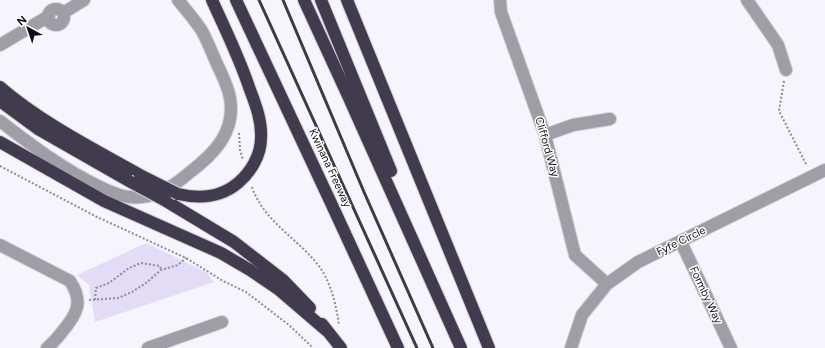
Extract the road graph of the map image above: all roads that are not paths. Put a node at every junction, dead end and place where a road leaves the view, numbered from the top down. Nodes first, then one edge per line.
1 (84, 0) edge
2 (178, 0) edge
3 (212, 0) edge
4 (236, 0) edge
5 (304, 0) edge
6 (321, 0) edge
7 (347, 0) edge
8 (500, 0) edge
9 (747, 0) edge
10 (0, 45) edge
11 (786, 70) road end
12 (0, 87) edge
13 (0, 101) edge
14 (610, 119) dead end
15 (0, 121) edge
16 (545, 135) junction
17 (0, 142) edge
18 (825, 170) edge
19 (681, 242) junction
20 (0, 245) edge
21 (606, 284) junction
22 (222, 322) dead end
23 (333, 330) junction
24 (51, 347) edge
25 (148, 348) edge
26 (341, 348) edge
27 (398, 348) edge
28 (462, 348) edge
29 (489, 348) edge
30 (571, 348) edge
31 (731, 348) edge

1 - 10 street
2 - 15 street
3 - 12 highway, bridge
4 - 27 highway, Kwinana Freeway
5 - 28 highway
6 - 28 highway
7 - 29 highway
8 - 16 street, Clifford Way
9 - 11 street
13 - 23 highway, bridge
14 - 16 street
16 - 21 street, Clifford Way
17 - 23 highway
18 - 19 street, Fyfe Circle
19 - 21 street, Fyfe Circle
19 - 31 street, Formby Way
20 - 24 street
21 - 30 street, Fyfe Circle
22 - 25 street
23 - 26 highway

